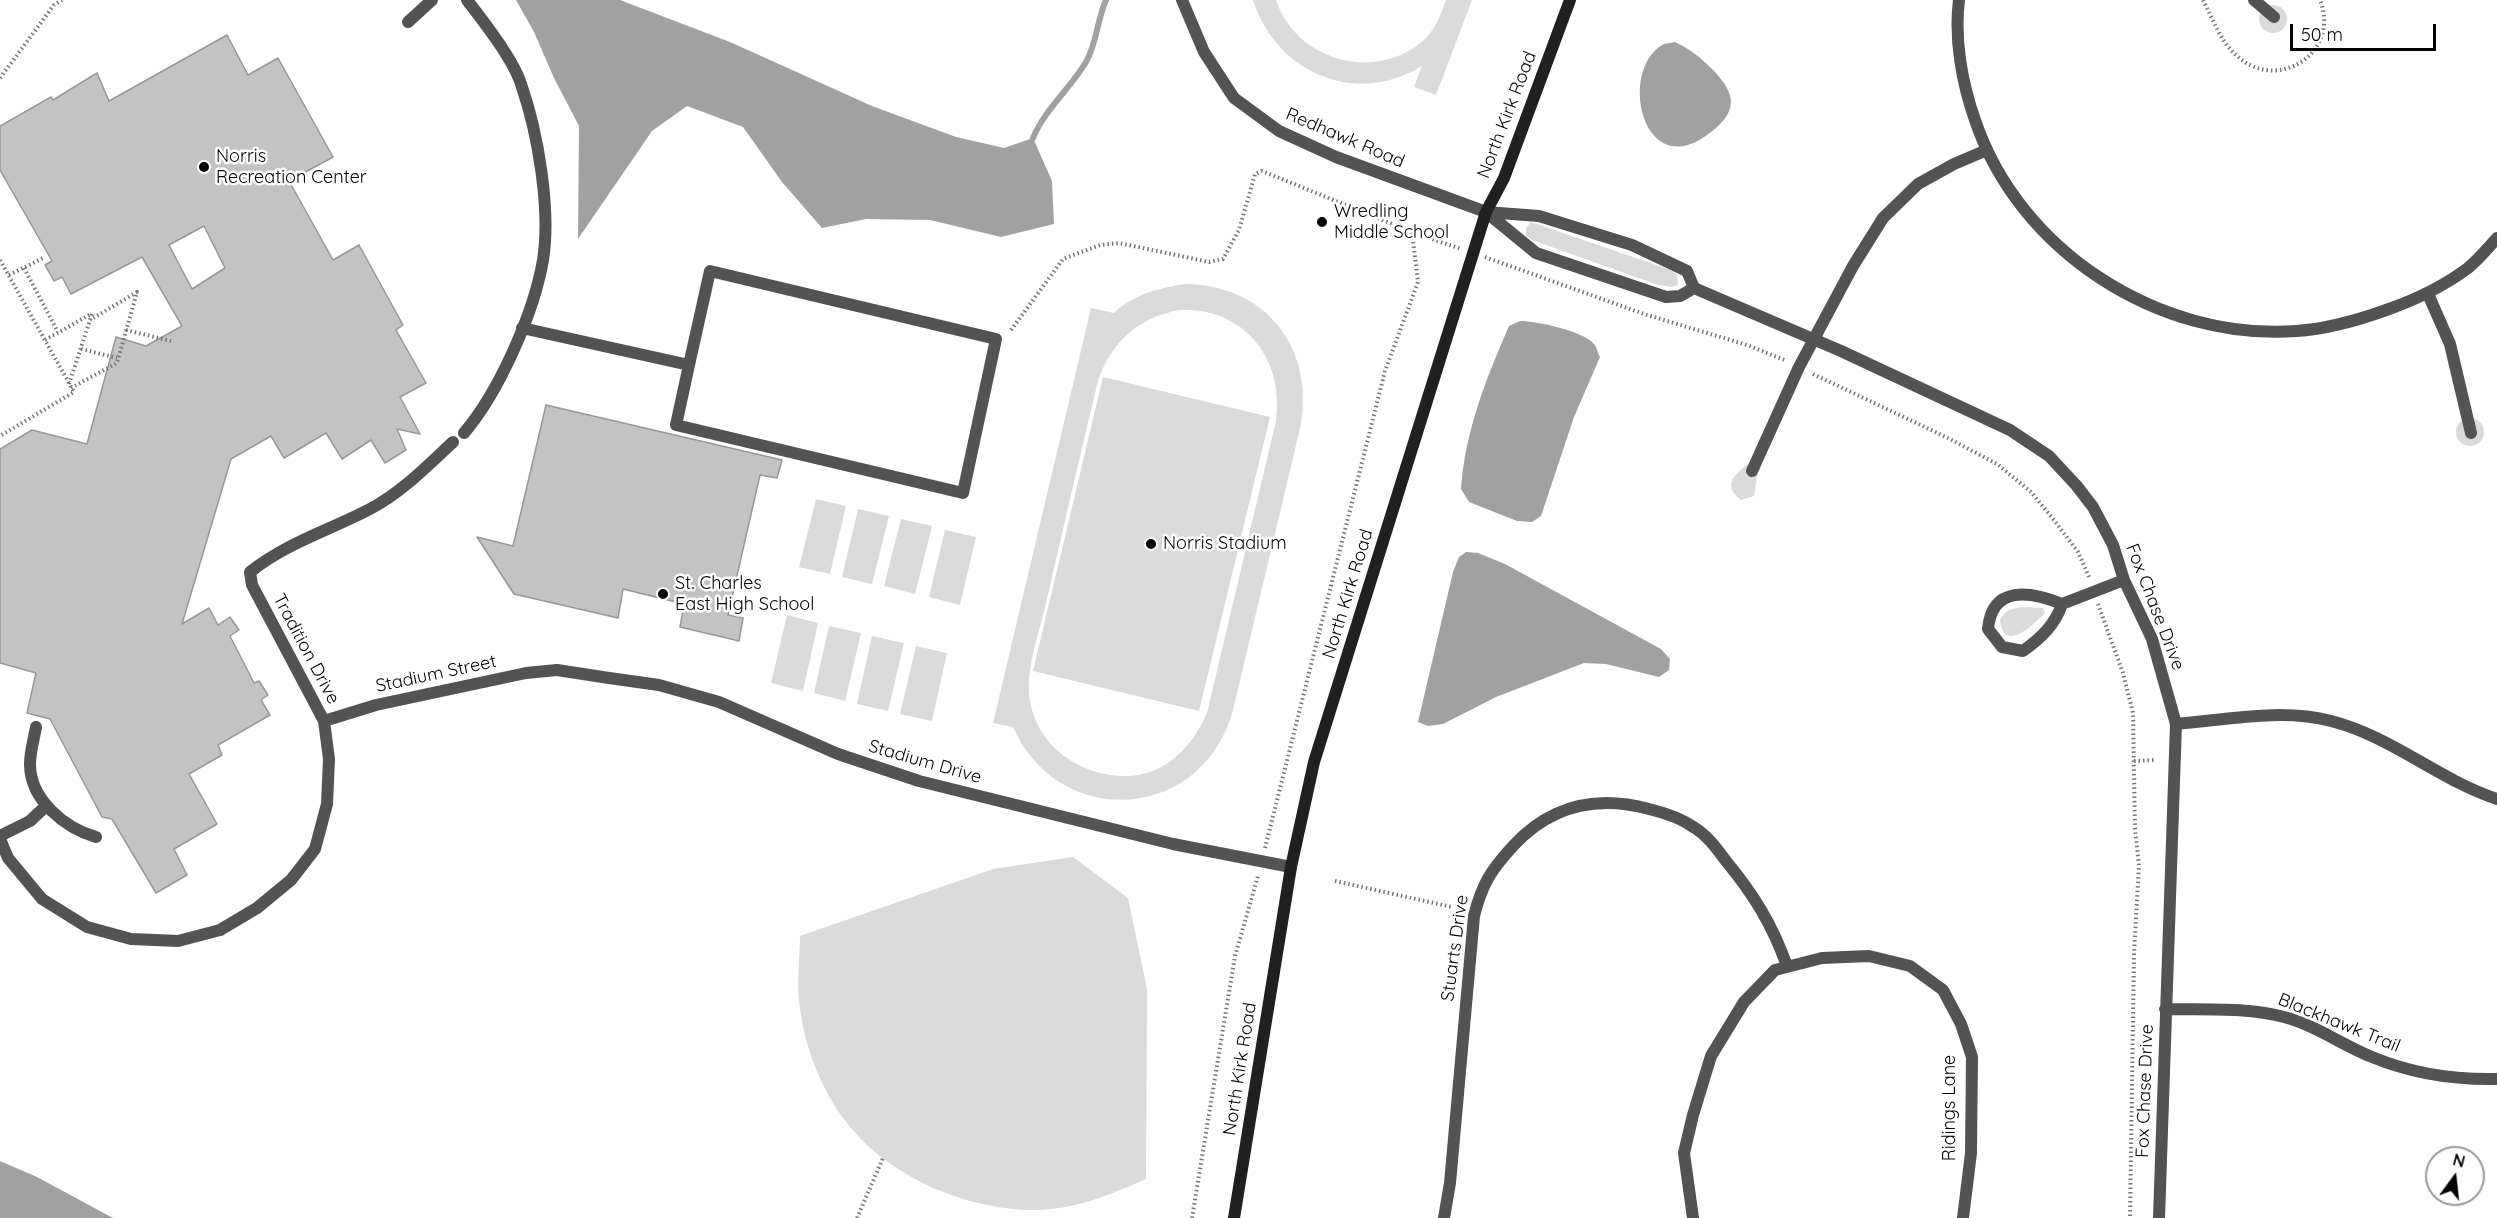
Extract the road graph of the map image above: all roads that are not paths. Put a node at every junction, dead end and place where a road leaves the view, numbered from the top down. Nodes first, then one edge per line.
1 (432, 0) edge
2 (468, 0) edge
3 (1182, 0) edge
4 (1570, 0) edge
5 (1959, 0) edge
6 (2254, 0) edge
7 (2274, 17) dead end
8 (408, 22) dead end
9 (1987, 150) junction
10 (1486, 212) junction
11 (2497, 238) edge
12 (1694, 288) junction
13 (2428, 294) junction
14 (522, 328) junction
15 (1815, 340) junction
16 (689, 365) junction
17 (464, 433) dead end
18 (2471, 433) dead end
19 (453, 442) dead end
20 (1752, 471) dead end
21 (2124, 580) junction
22 (2062, 604) junction
23 (557, 670) joint
24 (324, 721) junction
25 (2176, 724) junction
26 (36, 727) dead end
27 (2497, 799) edge
28 (46, 806) junction
29 (0, 837) edge
30 (96, 837) dead end
31 (1291, 867) junction
32 (1787, 966) junction
33 (2165, 1009) junction
34 (2497, 1079) edge
35 (1234, 1218) edge
36 (1444, 1218) edge
37 (1693, 1218) edge
38 (1964, 1218) edge
39 (2159, 1218) edge

1 - 8 street
2 - 14 street
3 - 10 street, Redhawk Road
4 - 10 main road, North Kirk Road
5 - 9 street
6 - 7 street
9 - 13 street
9 - 15 street
10 - 12 street, Fox Chase Drive
10 - 12 street
10 - 31 main road, North Kirk Road
11 - 13 street
12 - 15 street, Fox Chase Drive
13 - 18 street
14 - 16 street
14 - 17 street
15 - 20 street
15 - 21 street, Fox Chase Drive
16 - 16 street
19 - 24 street, Tradition Drive
21 - 22 street
21 - 25 street, Fox Chase Drive
22 - 22 street
23 - 24 street, Stadium Street
23 - 31 street, Stadium Drive
24 - 29 street, Tradition Drive
25 - 27 street
25 - 33 street, Fox Chase Drive
26 - 28 street
28 - 29 street
28 - 30 street
31 - 35 main road, North Kirk Road
32 - 36 street, Stuarts Drive
32 - 37 street
32 - 38 street, Ridings Lane
33 - 34 street, Blackhawk Trail
33 - 39 street, Fox Chase Drive

